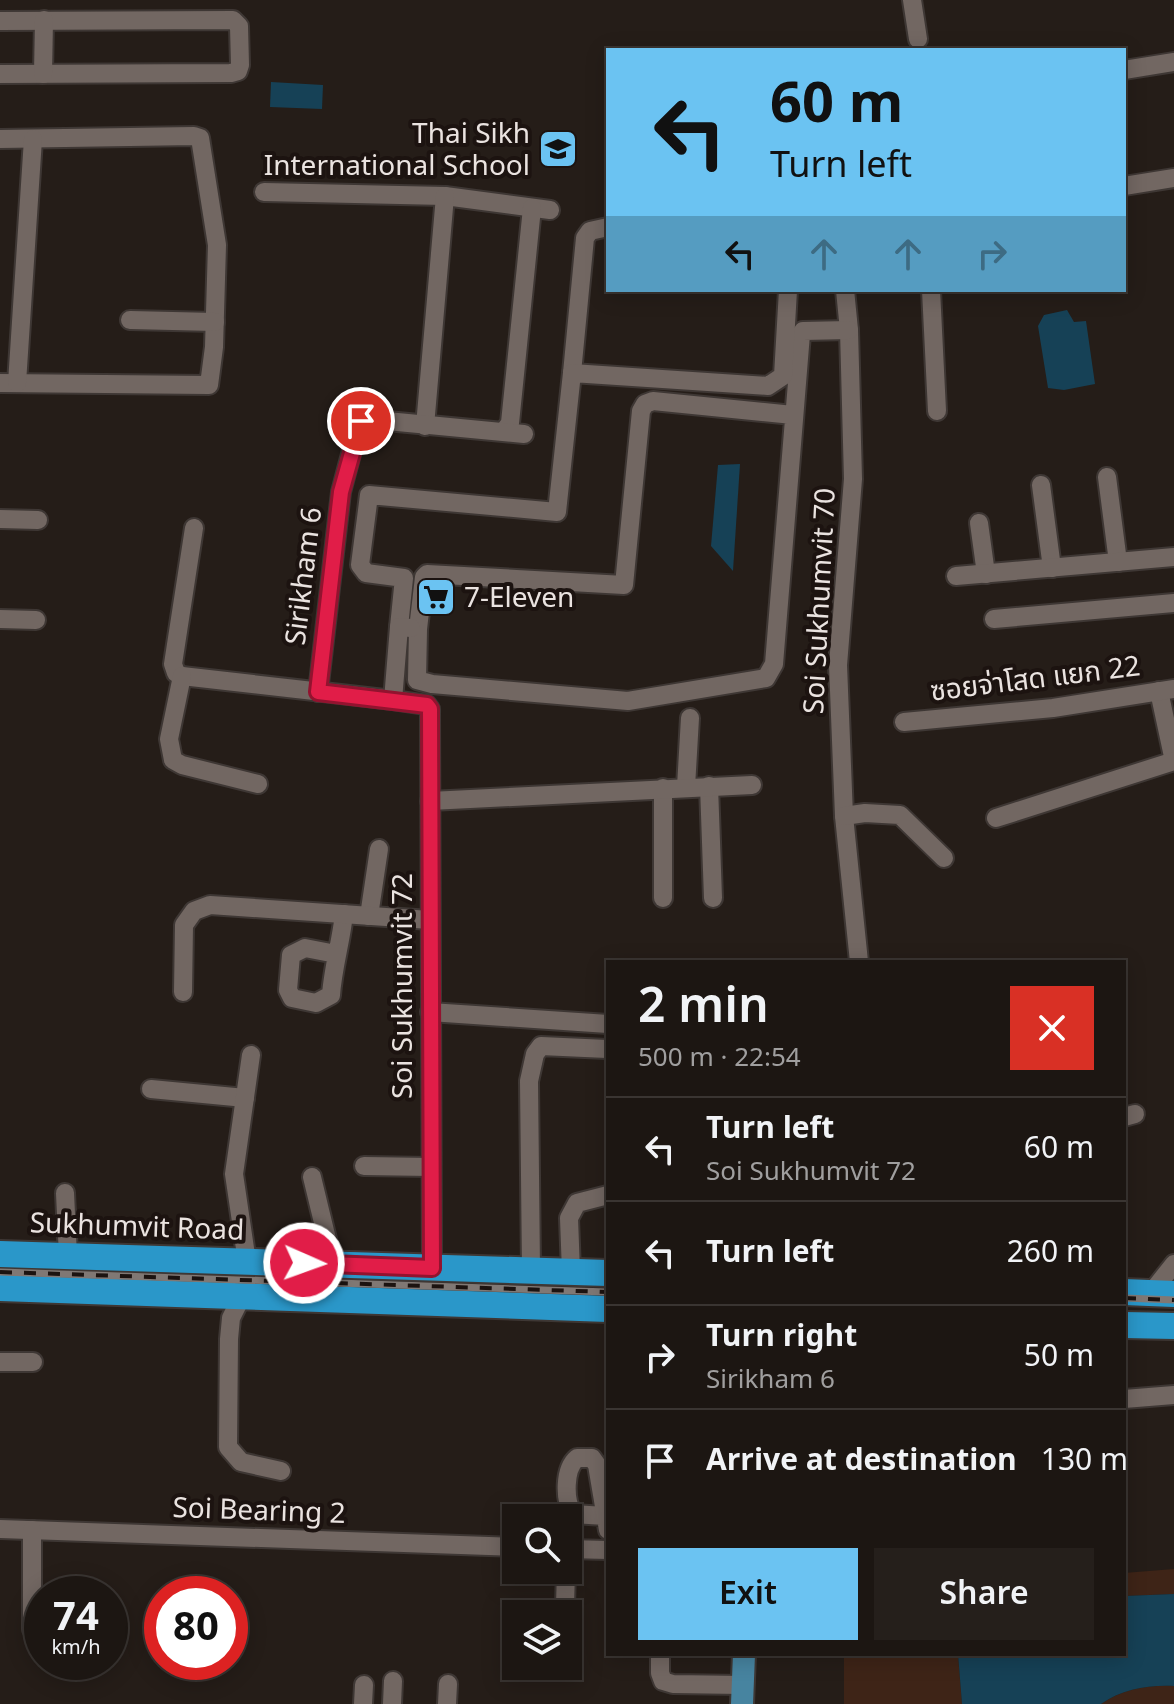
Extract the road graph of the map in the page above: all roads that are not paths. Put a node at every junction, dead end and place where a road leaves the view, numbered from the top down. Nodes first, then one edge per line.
1 (912, 0) edge
2 (44, 20) junction
3 (0, 21) edge
4 (918, 39) dead end
5 (1174, 62) edge
6 (1126, 70) edge
7 (0, 74) edge
8 (43, 74) junction
9 (0, 139) edge
10 (33, 139) junction
11 (1174, 178) edge
12 (1126, 186) edge
13 (264, 192) dead end
14 (445, 196) junction
15 (606, 227) edge
16 (788, 292) edge
17 (845, 292) edge
18 (931, 292) edge
19 (130, 320) dead end
20 (215, 322) junction
21 (849, 330) junction
22 (572, 373) junction
23 (9, 383) edge
24 (937, 411) dead end
25 (793, 415) junction
26 (425, 426) junction
27 (505, 430) junction
28 (524, 434) dead end
29 (1107, 477) dead end
30 (1041, 485) dead end
31 (0, 519) edge
32 (38, 520) dead end
33 (979, 523) dead end
34 (194, 528) dead end
35 (1174, 557) edge
36 (1118, 562) junction
37 (1052, 568) junction
38 (986, 574) junction
39 (956, 576) dead end
40 (1174, 603) edge
41 (0, 619) edge
42 (994, 619) dead end
43 (36, 620) dead end
44 (409, 628) junction
45 (182, 676) junction
46 (1167, 690) edge
47 (318, 692) junction
48 (393, 700) junction
49 (690, 718) dead end
50 (904, 722) dead end
51 (1174, 761) edge
52 (258, 784) dead end
53 (752, 785) dead end
54 (709, 786) junction
55 (686, 787) junction
56 (663, 788) junction
57 (430, 801) junction
58 (844, 816) junction
59 (996, 818) dead end
60 (379, 849) dead end
61 (944, 858) dead end
62 (663, 898) dead end
63 (713, 898) dead end
64 (344, 914) junction
65 (369, 916) junction
66 (430, 920) junction
67 (336, 954) dead end
68 (859, 960) edge
69 (183, 992) dead end
70 (430, 1012) junction
71 (606, 1024) edge
72 (606, 1049) edge
73 (251, 1055) dead end
74 (151, 1089) dead end
75 (245, 1098) junction
76 (364, 1166) dead end
77 (431, 1167) junction
78 (312, 1177) dead end
79 (65, 1193) dead end
80 (606, 1196) edge
81 (0, 1254) edge
82 (68, 1256) junction
83 (247, 1262) junction
84 (333, 1264) junction
85 (1174, 1264) edge
86 (432, 1268) junction
87 (531, 1270) junction
88 (571, 1272) junction
89 (606, 1273) edge
90 (0, 1288) edge
91 (1126, 1292) edge
92 (1163, 1293) edge
93 (242, 1296) junction
94 (606, 1309) edge
95 (1126, 1325) edge
96 (1174, 1326) edge
97 (0, 1362) edge
98 (33, 1362) dead end
99 (1174, 1395) edge
100 (1126, 1399) edge
101 (281, 1471) dead end
102 (0, 1529) edge
103 (32, 1530) junction
104 (502, 1547) edge
105 (582, 1549) edge
106 (606, 1550) edge
107 (32, 1576) edge
108 (660, 1656) edge
109 (744, 1656) edge
110 (393, 1681) dead end
111 (448, 1684) dead end
112 (742, 1695) edge
113 (392, 1704) edge
114 (447, 1704) edge

1 - 4 street
2 - 3 street
2 - 8 street
2 - 8 street
5 - 6 street
7 - 8 street
9 - 10 street
10 - 20 street
10 - 23 street
11 - 12 street
13 - 14 street
14 - 26 street
14 - 27 street
15 - 22 street
16 - 22 street
17 - 21 street, Soi Sukhumvit 70
18 - 24 street
19 - 20 street
20 - 23 street
21 - 25 street
21 - 58 street, Soi Sukhumvit 70
22 - 44 street
25 - 44 street
25 - 44 street
26 - 27 street
26 - 47 street, Sirikham 6
27 - 28 street
29 - 36 street
30 - 37 street
31 - 32 street
33 - 38 street
34 - 45 street
35 - 36 street
36 - 37 street
37 - 38 street
38 - 39 street
40 - 42 street
41 - 43 street
44 - 48 street
45 - 47 street
45 - 52 street
46 - 50 street, ซอยจ่าโสด แยก 22
46 - 51 street
47 - 48 street
48 - 57 street, Soi Sukhumvit 72
49 - 55 street
51 - 59 street
53 - 54 street
54 - 55 street
54 - 63 street
55 - 56 street
56 - 57 street
56 - 62 street
57 - 66 street, Soi Sukhumvit 72
58 - 61 street
58 - 68 street, Soi Sukhumvit 70
60 - 65 street
64 - 65 street
64 - 67 street
64 - 69 street
65 - 66 street
66 - 70 street, Soi Sukhumvit 72
70 - 71 street
70 - 77 street, Soi Sukhumvit 72
72 - 87 street
73 - 75 street
74 - 75 street
75 - 83 street
76 - 77 street
77 - 86 street, Soi Sukhumvit 72
78 - 84 street
79 - 82 street
80 - 88 street
81 - 82 highway, Sukhumvit Road
82 - 83 highway, Sukhumvit Road
83 - 84 highway, Sukhumvit Road
84 - 86 highway, Sukhumvit Road
85 - 92 street
86 - 87 highway, Sukhumvit Road
87 - 88 highway, Sukhumvit Road
88 - 89 highway, Sukhumvit Road
90 - 93 highway
91 - 92 highway
93 - 94 highway
93 - 101 street
95 - 96 highway
97 - 98 street
99 - 100 street
102 - 103 street, Soi Bearing 2
103 - 104 street, Soi Bearing 2
103 - 107 street
105 - 106 street
108 - 112 street
109 - 112 main road
110 - 113 street
111 - 114 street

